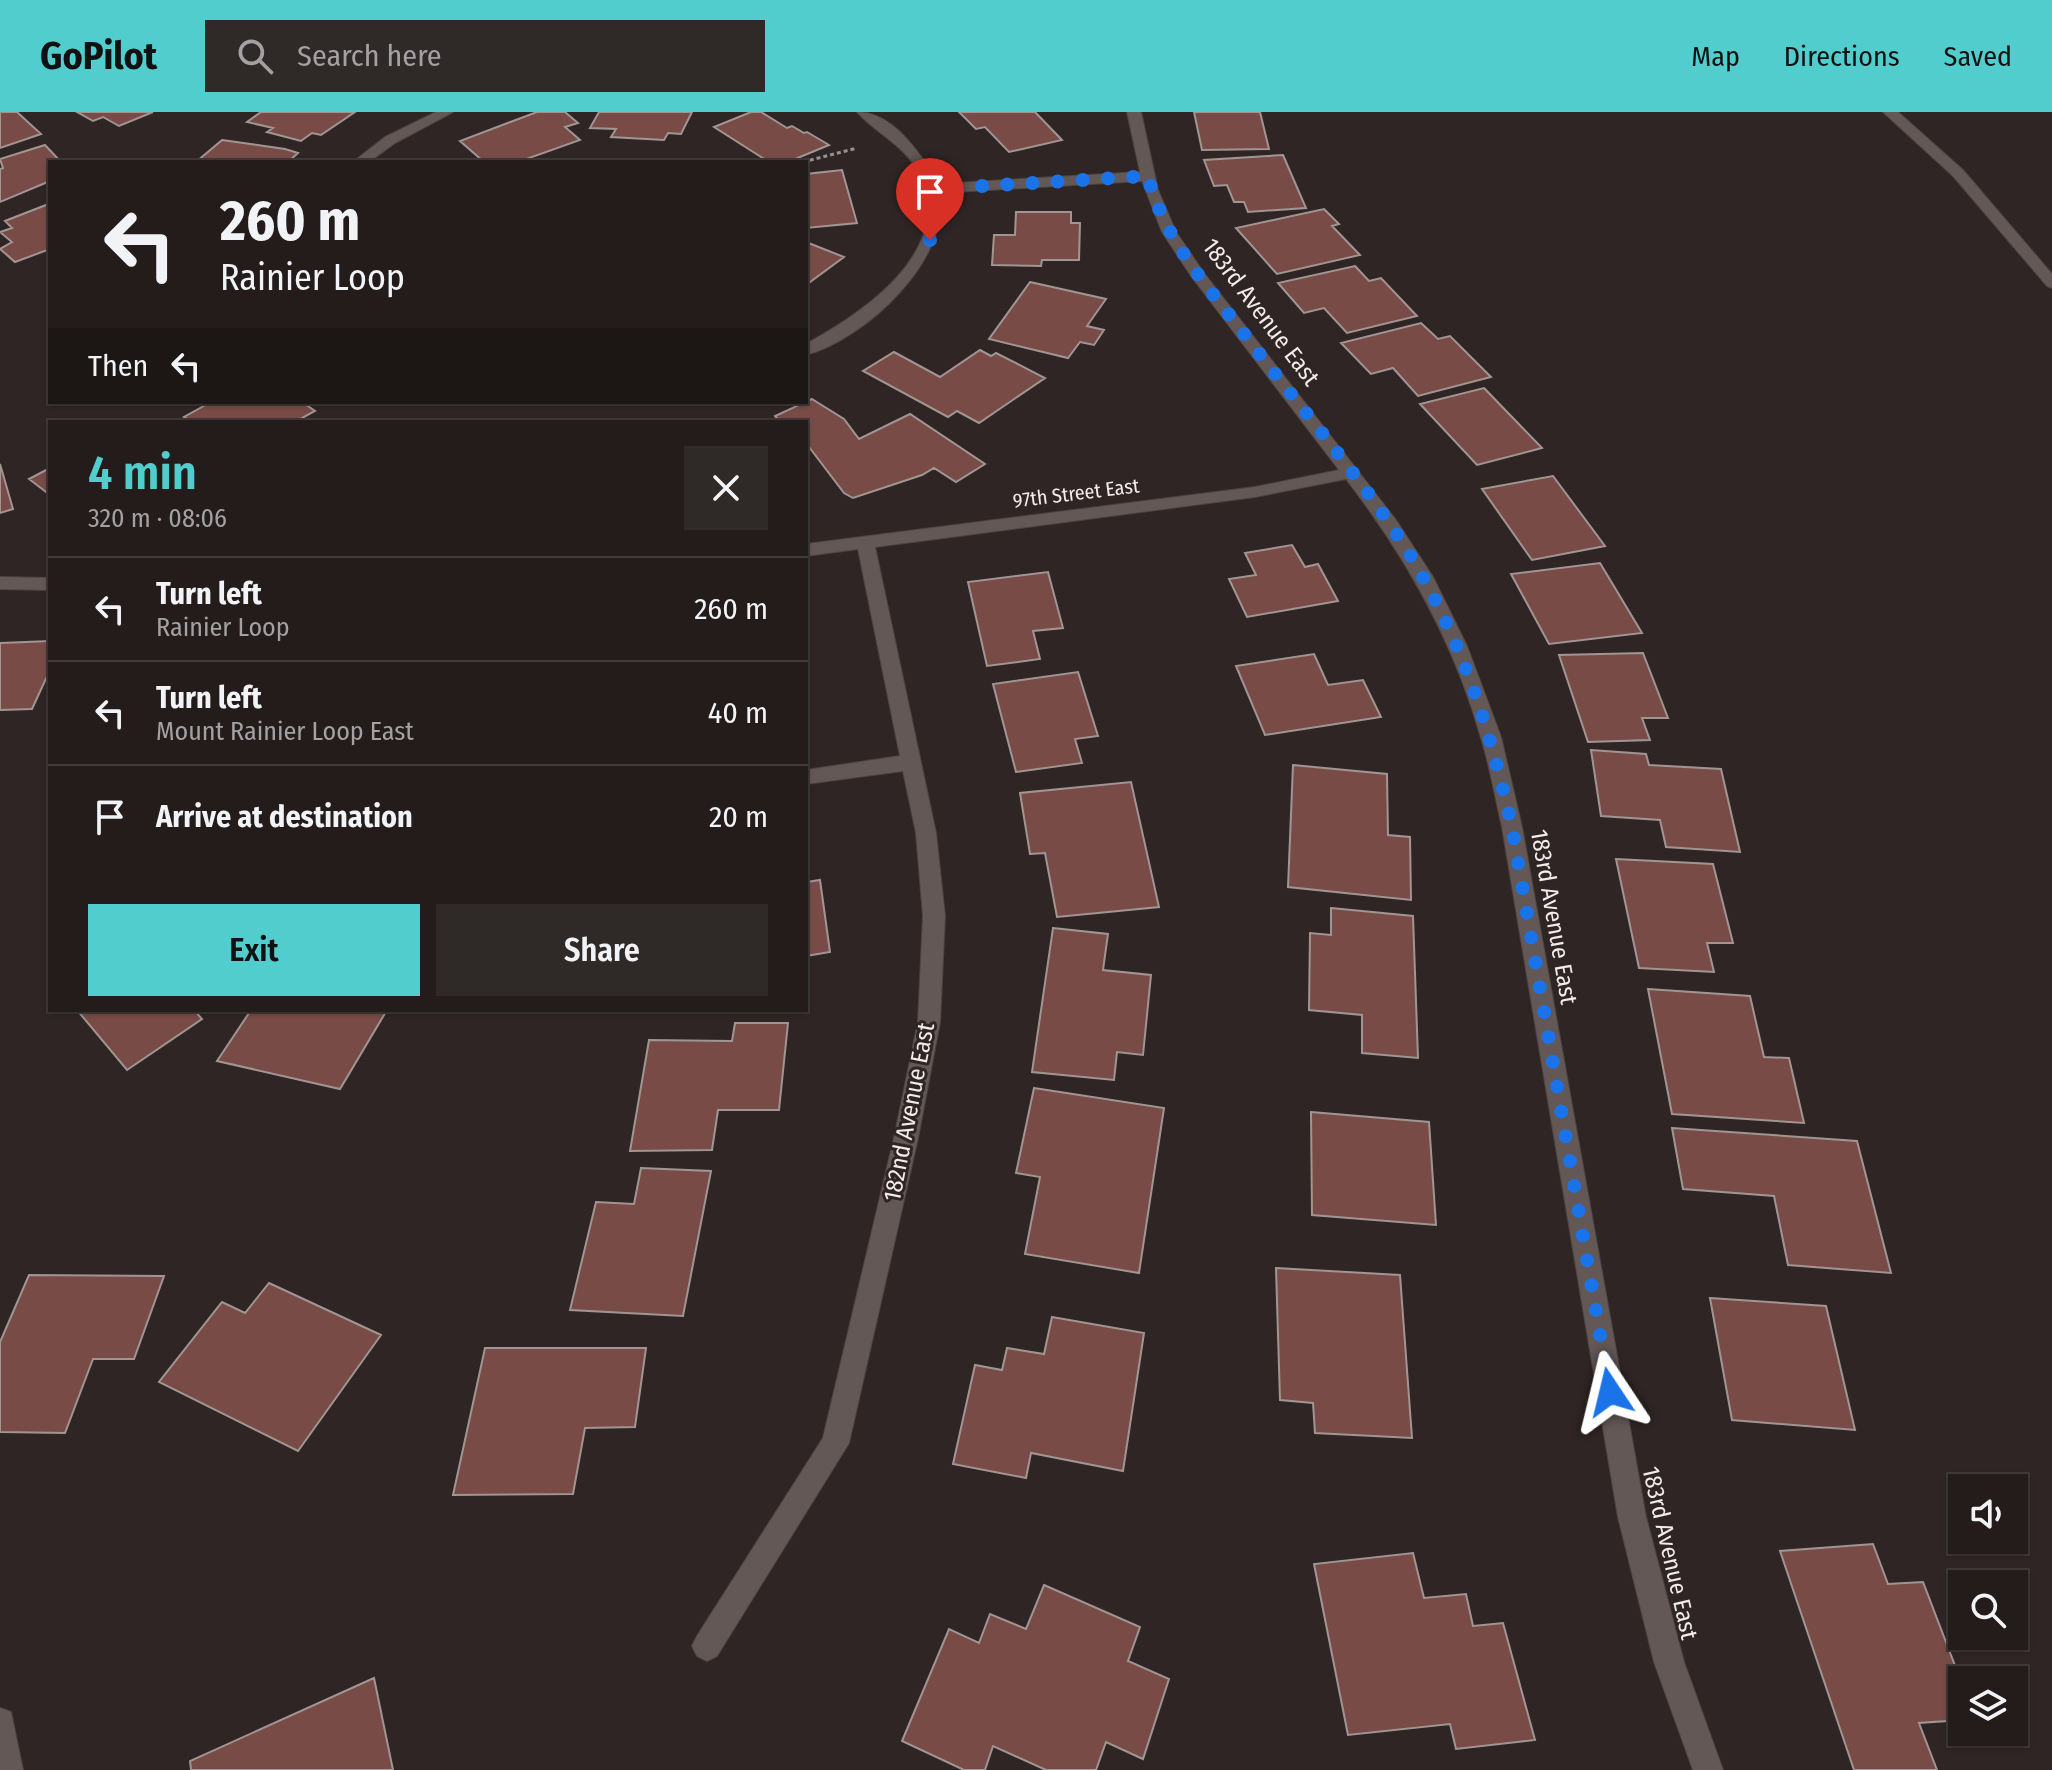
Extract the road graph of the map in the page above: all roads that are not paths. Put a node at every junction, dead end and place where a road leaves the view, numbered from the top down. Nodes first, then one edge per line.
1 (446, 112) edge
2 (864, 112) edge
3 (1134, 112) edge
4 (1890, 112) edge
5 (363, 160) edge
6 (1148, 176) junction
7 (933, 189) junction
8 (2052, 283) edge
9 (808, 349) edge
10 (1351, 473) junction
11 (865, 542) junction
12 (808, 550) edge
13 (0, 583) edge
14 (48, 584) edge
15 (912, 762) junction
16 (808, 777) edge
17 (707, 1646) dead end
18 (0, 1723) edge
19 (8, 1770) edge
20 (1708, 1770) edge

1 - 5 street
2 - 7 street
3 - 6 street, 183rd Avenue East
4 - 8 street
6 - 7 street
6 - 10 street, 183rd Avenue East
7 - 9 street
10 - 11 street, 97th Street East
10 - 20 street, 183rd Avenue East
11 - 12 street, 97th Street East
11 - 15 street, 182nd Avenue East
13 - 14 street
15 - 16 street
15 - 17 street, 182nd Avenue East
18 - 19 street

